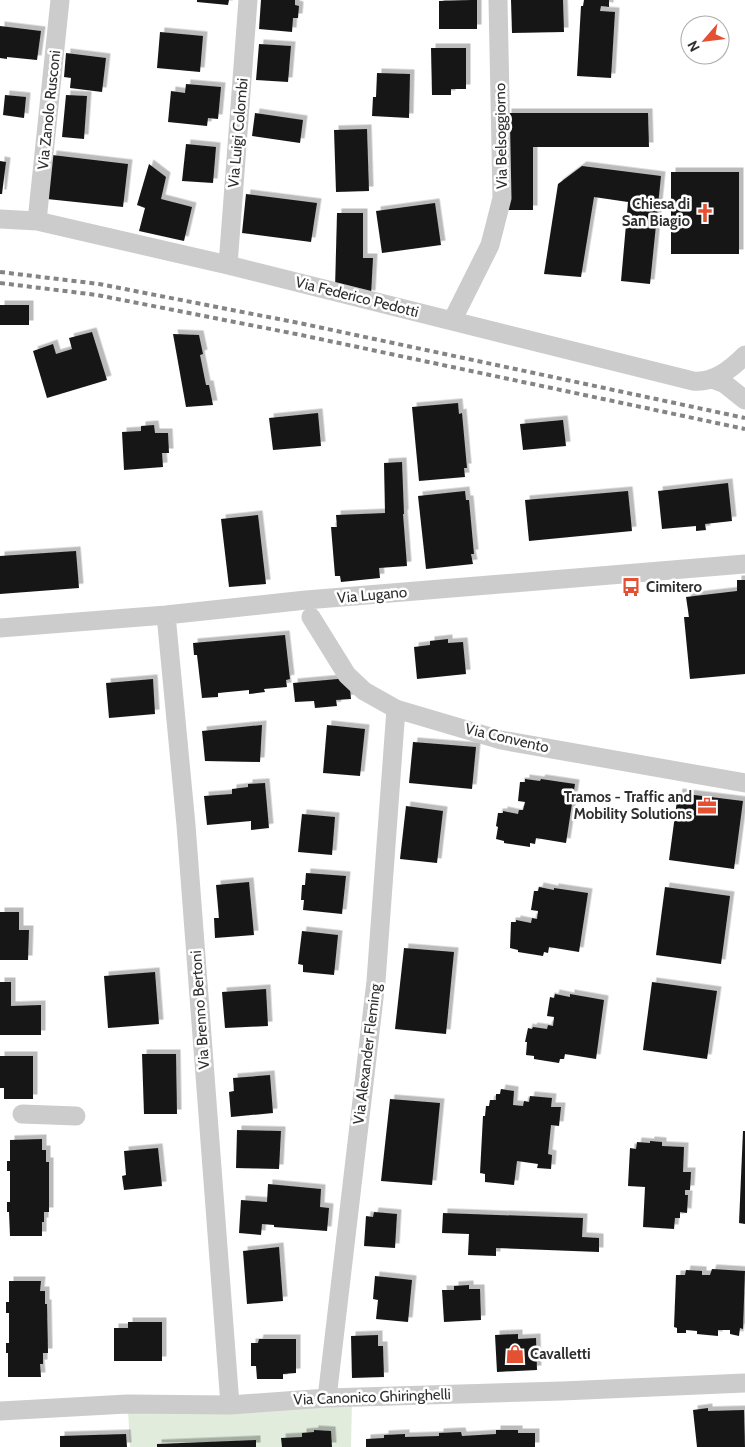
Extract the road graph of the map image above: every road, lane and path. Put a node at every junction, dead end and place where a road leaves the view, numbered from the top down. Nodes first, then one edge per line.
1 (60, 0) edge
2 (248, 0) edge
3 (498, 0) edge
4 (0, 219) edge
5 (37, 221) junction
6 (228, 265) junction
7 (452, 321) junction
8 (745, 356) edge
9 (712, 379) junction
10 (745, 400) edge
11 (745, 564) edge
12 (166, 615) junction
13 (310, 617) dead end
14 (0, 628) edge
15 (396, 709) junction
16 (745, 783) edge
17 (22, 1114) dead end
18 (76, 1116) dead end
19 (745, 1383) edge
20 (327, 1398) junction
21 (230, 1405) junction
22 (0, 1411) edge

1 - 5 street, Via Zanolo Rusconi
2 - 6 street, Via Luigi Colombi
3 - 7 street, Via Belsoggiorno
4 - 5 street, Via Federico Pedotti
5 - 6 street, Via Federico Pedotti
6 - 7 street, Via Federico Pedotti
7 - 9 street, Via Federico Pedotti
8 - 9 street
9 - 10 street
11 - 12 street, Via Lugano
12 - 14 street, Via Lugano
12 - 21 street, Via Brenno Bertoni
13 - 15 street, Via Convento
15 - 16 street, Via Convento
15 - 20 street, Via Alexander Fleming
17 - 18 street
19 - 20 street, Via Canonico Ghiringhelli
20 - 21 street, Via Canonico Ghiringhelli
21 - 22 street, Via Canonico Ghiringhelli

